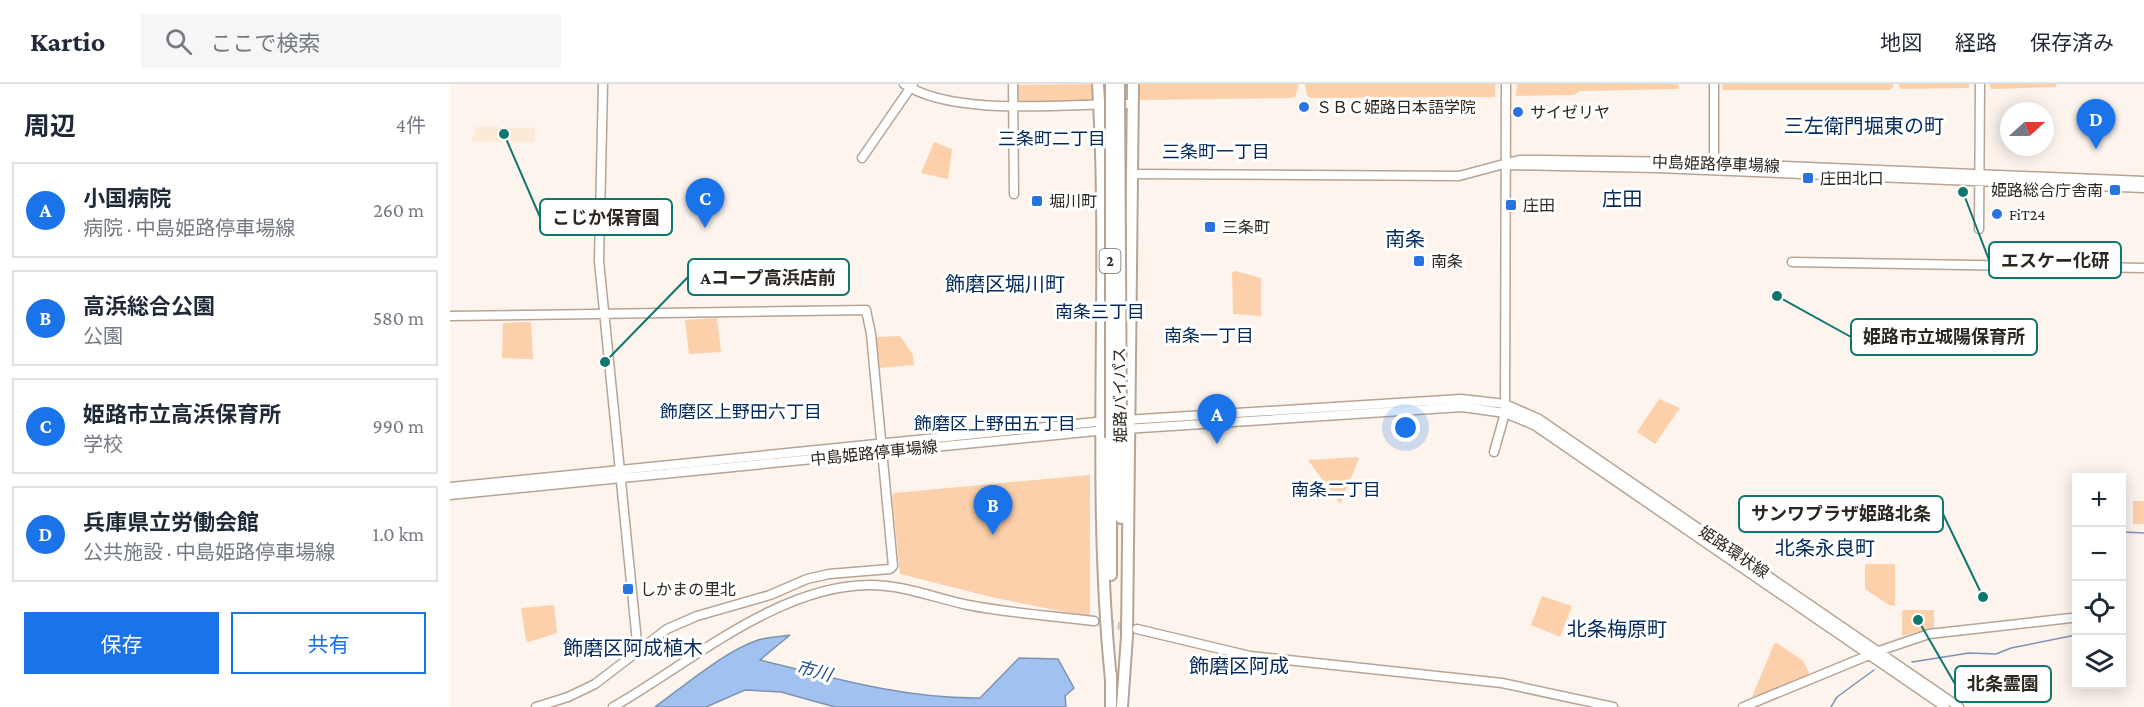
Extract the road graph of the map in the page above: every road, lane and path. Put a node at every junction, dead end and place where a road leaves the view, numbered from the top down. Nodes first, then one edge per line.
1 (603, 84) edge
2 (1013, 84) edge
3 (1098, 84) edge
4 (1105, 84) edge
5 (1111, 84) edge
6 (1119, 84) edge
7 (1124, 84) edge
8 (1133, 84) edge
9 (1506, 84) edge
10 (1980, 84) edge
11 (909, 86) edge
12 (1714, 88) edge
13 (1100, 100) junction
14 (1133, 104) junction
15 (1012, 105) junction
16 (1119, 110) junction
17 (1110, 143) junction
18 (862, 158) dead end
19 (1504, 165) junction
20 (1714, 167) junction
21 (1132, 174) junction
22 (1980, 177) junction
23 (2144, 181) edge
24 (2144, 188) edge
25 (1014, 194) dead end
26 (1978, 229) dead end
27 (1792, 262) dead end
28 (2144, 268) edge
29 (604, 314) junction
30 (450, 316) edge
31 (1505, 409) junction
32 (1129, 424) junction
33 (1101, 426) junction
34 (1116, 439) junction
35 (882, 448) junction
36 (1494, 452) dead end
37 (619, 474) junction
38 (450, 488) edge
39 (450, 495) edge
40 (1104, 561) junction
41 (1099, 593) dead end
42 (2071, 618) dead end
43 (1094, 621) tunnel mouth
44 (1137, 629) tunnel mouth
45 (1116, 643) junction
46 (638, 652) junction
47 (1875, 653) junction
48 (536, 707) edge
49 (613, 707) edge
50 (1111, 707) edge
51 (1122, 707) edge
52 (1613, 707) edge
53 (1743, 707) edge
54 (1945, 707) edge
55 (1959, 707) edge

1 - 29 street
2 - 15 street
3 - 13 highway
4 - 17 highway, bridge
5 - 17 highway, 姫路バイパス / 2, bridge
6 - 16 highway, 姫路バイパス / 2, bridge
7 - 16 highway, bridge
8 - 14 highway
9 - 19 street
10 - 22 street
11 - 15 street
11 - 18 street
12 - 20 street
13 - 14 street
13 - 15 street
13 - 33 highway
14 - 21 highway
15 - 25 street
16 - 34 highway, 姫路バイパス / 2, bridge
17 - 34 highway, 姫路バイパス / 2, bridge
19 - 20 street, 中島姫路停車場線
19 - 21 street, 中島姫路停車場線
19 - 31 street
20 - 22 street, 中島姫路停車場線
21 - 32 highway
22 - 23 street, 中島姫路停車場線
22 - 24 street, 中島姫路停車場線
22 - 26 street
27 - 28 street
29 - 30 street
29 - 35 street
29 - 37 street
31 - 32 street, 中島姫路停車場線
31 - 36 street
31 - 47 street, 姫路環状線
32 - 33 street, 中島姫路停車場線
32 - 45 highway
33 - 35 street, 中島姫路停車場線
33 - 40 highway
34 - 45 highway, 姫路バイパス / 2
35 - 37 street, 中島姫路停車場線
35 - 46 street
37 - 38 street, 中島姫路停車場線
37 - 39 street, 中島姫路停車場線
37 - 46 street
40 - 41 highway
40 - 45 highway
42 - 47 street
43 - 49 street
44 - 52 street
45 - 50 highway
45 - 51 highway
46 - 48 street
47 - 53 street
47 - 54 street, 姫路環状線
47 - 55 street, 姫路環状線

